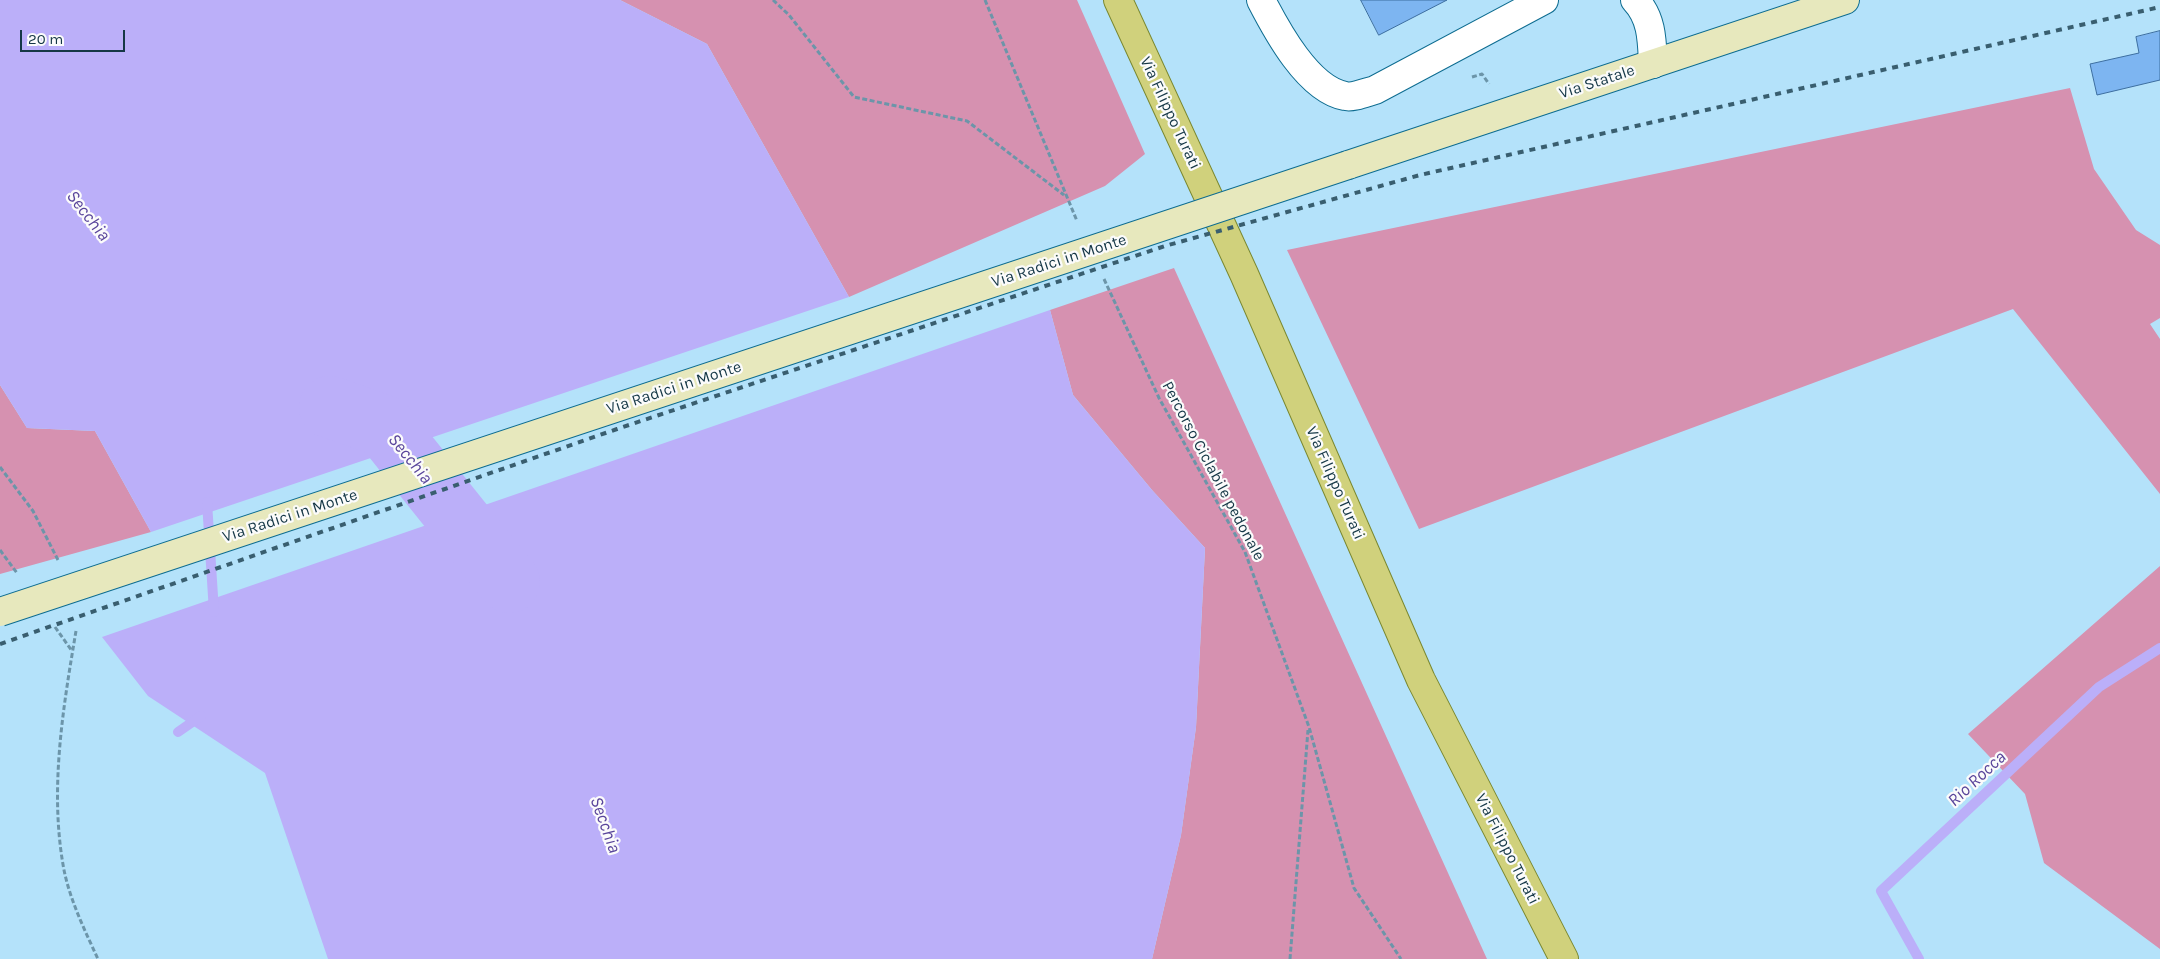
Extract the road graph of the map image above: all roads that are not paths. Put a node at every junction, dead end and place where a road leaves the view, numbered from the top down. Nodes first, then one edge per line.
1 (1118, 0) edge
2 (1261, 0) edge
3 (1544, 0) edge
4 (1635, 0) edge
5 (1846, 0) edge
6 (1653, 64) junction
7 (1348, 164) joint
8 (0, 612) edge
9 (1564, 959) edge

1 - 9 main road, Via Filippo Turati
2 - 3 street
4 - 6 street
5 - 6 street, Via Statale
6 - 7 street, Via Statale
7 - 8 street, Via Radici in Monte, bridge

